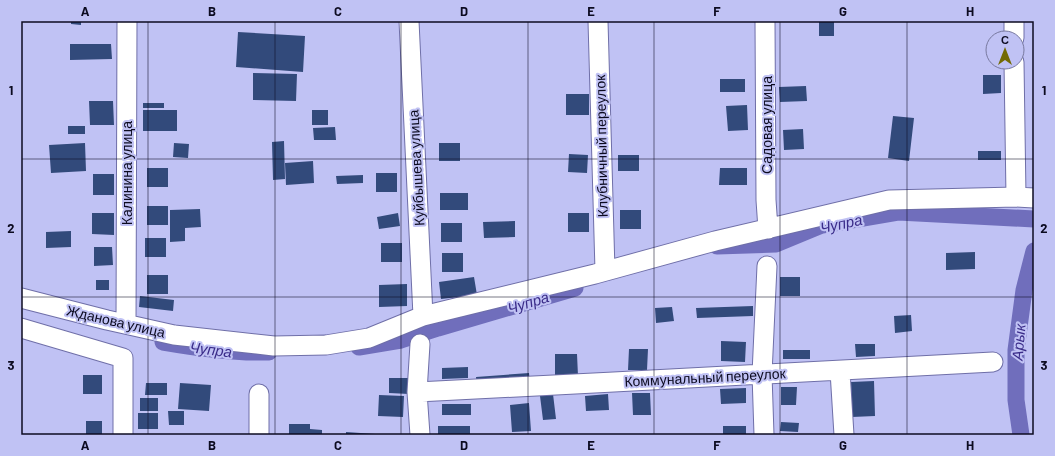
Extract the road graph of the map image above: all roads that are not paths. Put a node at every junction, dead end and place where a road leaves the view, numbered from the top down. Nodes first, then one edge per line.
1 (127, 21) edge
2 (409, 21) edge
3 (598, 21) edge
4 (765, 21) edge
5 (1015, 70) edge
6 (1025, 198) edge
7 (768, 229) junction
8 (767, 266) dead end
9 (604, 271) junction
10 (21, 298) edge
11 (423, 316) junction
12 (126, 324) junction
13 (21, 328) edge
14 (420, 344) dead end
15 (993, 362) dead end
16 (840, 371) junction
17 (762, 374) junction
18 (417, 392) junction
19 (259, 394) dead end
20 (123, 435) edge
21 (259, 435) edge
22 (420, 435) edge
23 (764, 435) edge
24 (844, 435) edge

1 - 12 street, Калинина улица
2 - 11 street, Куйбышева улица
3 - 9 street, Клубничный переулок
4 - 7 street, Садовая улица
5 - 6 street
6 - 7 street, Жданова улица
7 - 9 street, Жданова улица
8 - 17 street
9 - 11 street, Жданова улица
10 - 12 street, Жданова улица
11 - 12 street, Жданова улица
13 - 20 street
14 - 18 street
15 - 16 street, Коммунальный переулок
16 - 17 street, Коммунальный переулок
16 - 24 street
17 - 18 street, Коммунальный переулок
17 - 23 street
18 - 22 street
19 - 21 street

